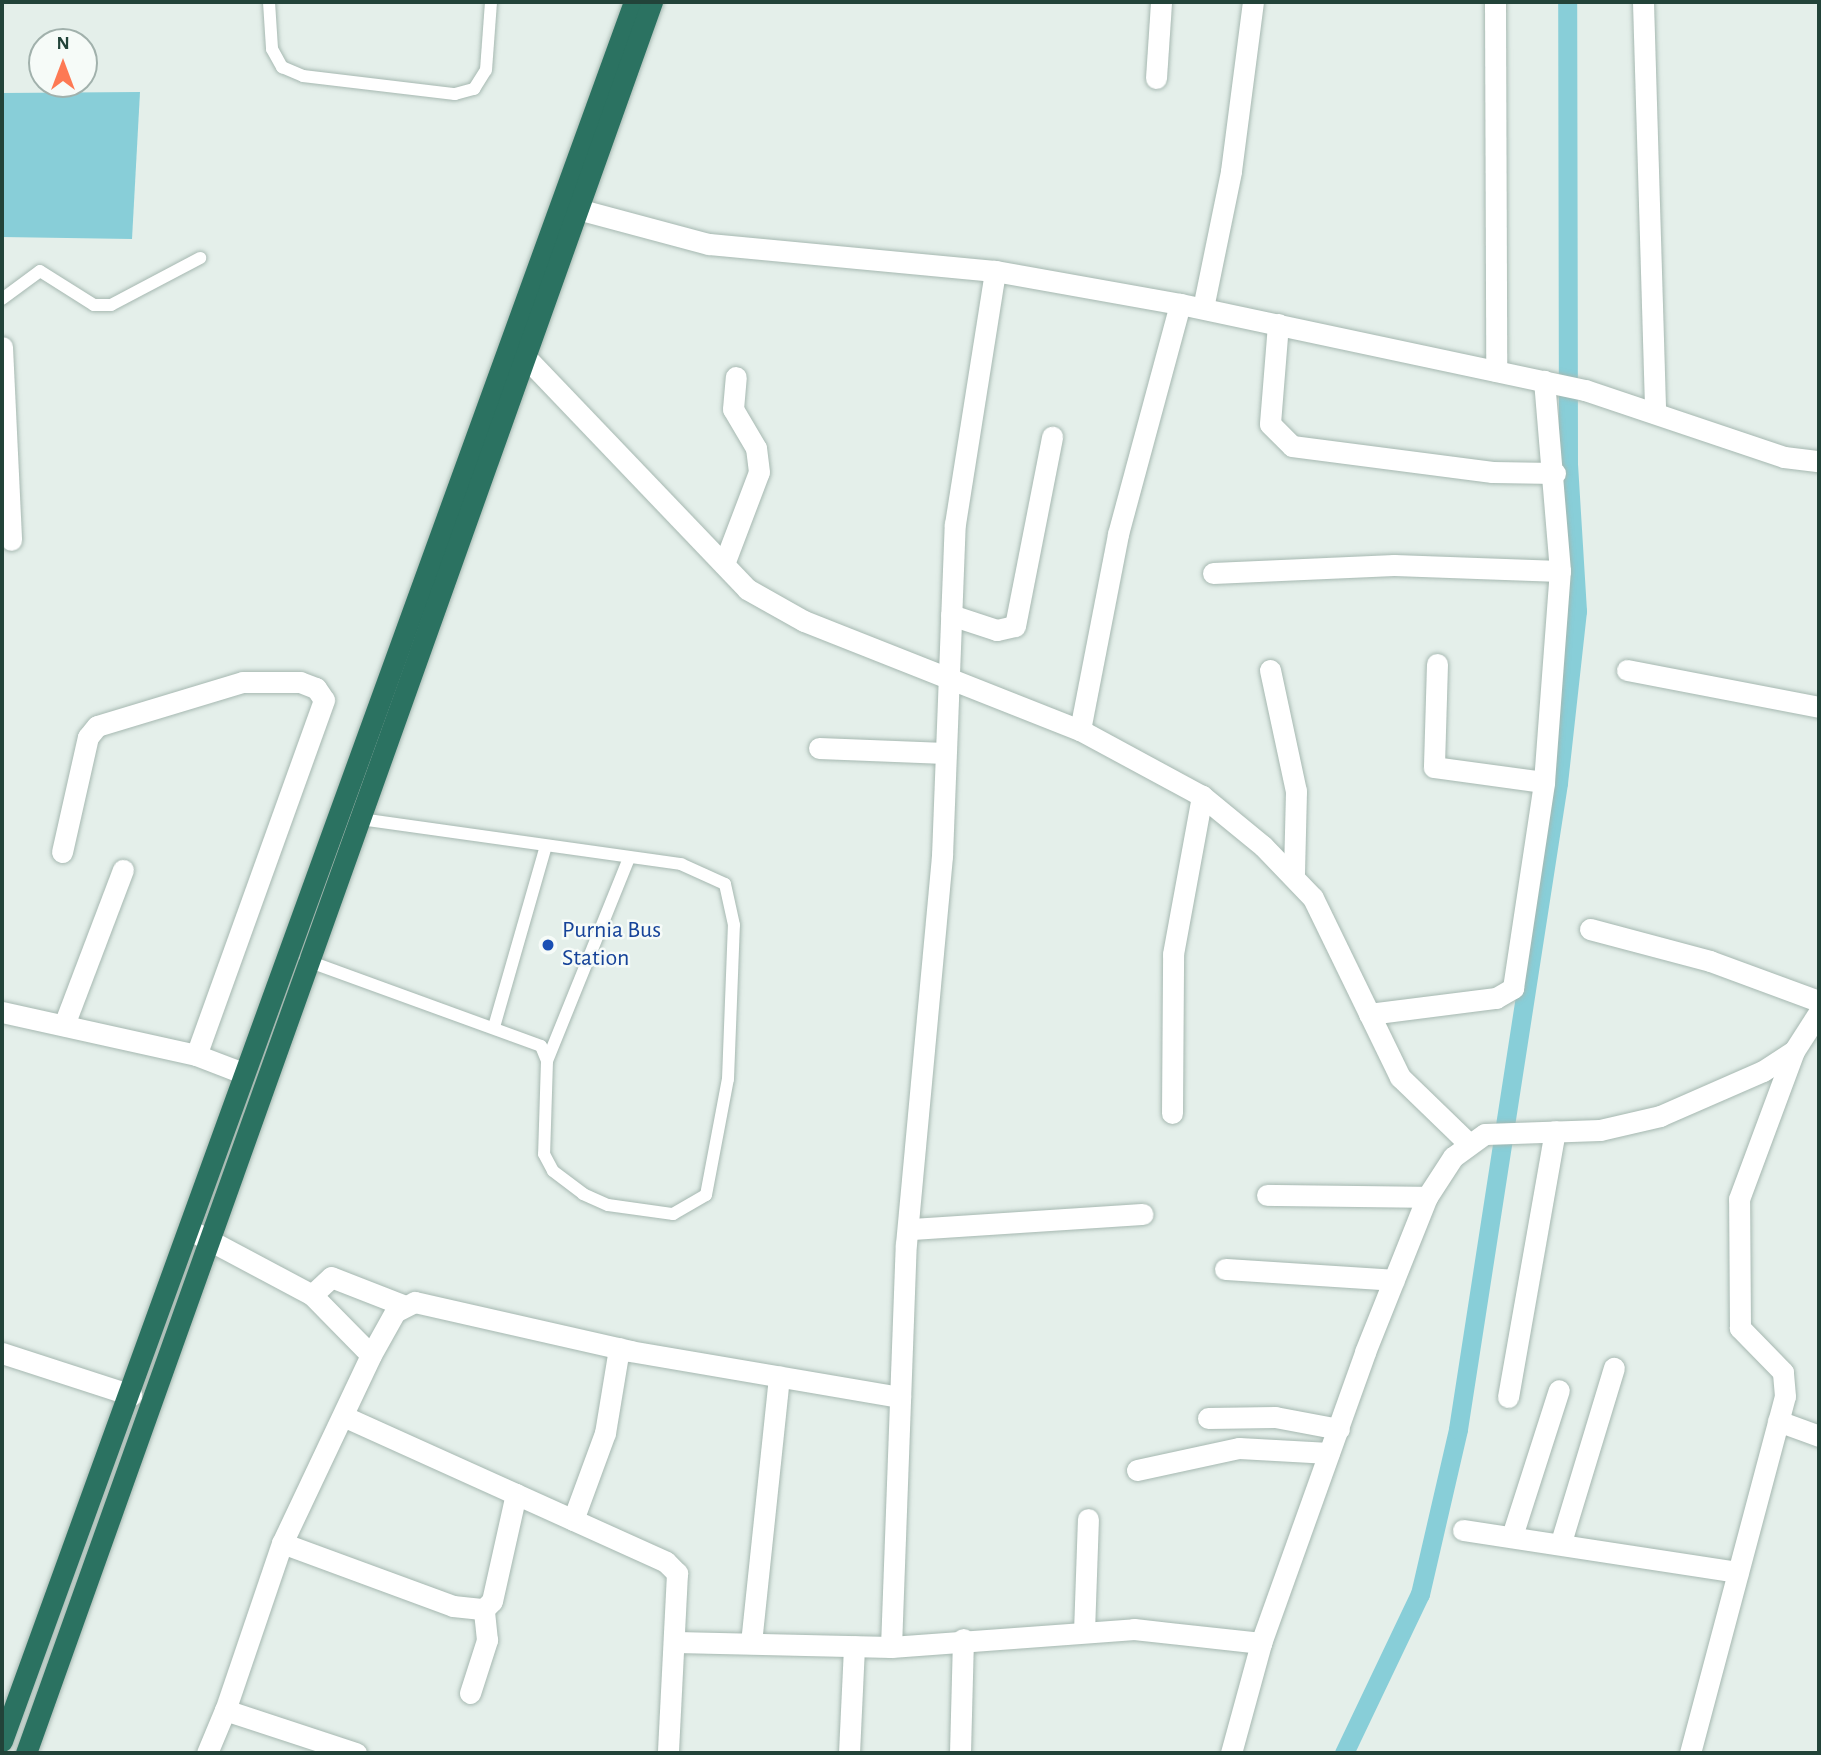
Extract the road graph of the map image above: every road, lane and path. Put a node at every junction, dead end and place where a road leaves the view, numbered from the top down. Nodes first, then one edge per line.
1 (269, 2) edge
2 (491, 2) edge
3 (634, 2) edge
4 (652, 2) edge
5 (1161, 2) edge
6 (1253, 2) edge
7 (1495, 2) edge
8 (1643, 2) edge
9 (1156, 78) dead end
10 (572, 207) junction
11 (200, 258) dead end
12 (995, 271) junction
13 (2, 299) edge
14 (1180, 304) junction
15 (1203, 308) junction
16 (1278, 324) junction
17 (2, 346) edge
18 (520, 351) junction
19 (2, 360) edge
20 (1496, 371) junction
21 (736, 377) dead end
22 (1550, 382) junction
23 (1655, 413) junction
24 (1052, 437) dead end
25 (1819, 461) edge
26 (1555, 473) junction
27 (11, 540) dead end
28 (724, 564) junction
29 (1560, 571) junction
30 (1213, 573) dead end
31 (951, 615) junction
32 (1437, 664) dead end
33 (1270, 670) dead end
34 (1626, 670) dead end
35 (949, 676) junction
36 (1819, 707) edge
37 (1080, 730) junction
38 (820, 748) dead end
39 (945, 753) junction
40 (1544, 782) junction
41 (1202, 796) junction
42 (361, 819) junction
43 (545, 849) junction
44 (62, 852) dead end
45 (629, 858) junction
46 (123, 870) dead end
47 (1294, 874) junction
48 (1590, 929) dead end
49 (298, 957) junction
50 (1819, 1001) edge
51 (2, 1012) edge
52 (1819, 1012) edge
53 (1369, 1014) junction
54 (64, 1025) junction
55 (495, 1027) junction
56 (1794, 1051) junction
57 (196, 1055) junction
58 (547, 1061) junction
59 (243, 1073) junction
60 (1172, 1113) dead end
61 (1555, 1131) junction
62 (1476, 1138) junction
63 (1267, 1195) dead end
64 (1427, 1197) junction
65 (1143, 1214) dead end
66 (911, 1229) junction
67 (190, 1230) junction
68 (209, 1241) junction
69 (1225, 1269) dead end
70 (1394, 1280) junction
71 (312, 1295) junction
72 (403, 1305) junction
73 (619, 1349) junction
74 (2, 1353) edge
75 (371, 1355) junction
76 (1614, 1368) dead end
77 (779, 1376) junction
78 (1559, 1390) dead end
79 (131, 1395) junction
80 (900, 1397) junction
81 (1508, 1397) dead end
82 (343, 1416) junction
83 (1208, 1418) dead end
84 (1778, 1422) junction
85 (1339, 1429) junction
86 (1819, 1436) edge
87 (1329, 1453) junction
88 (1137, 1471) dead end
89 (516, 1494) junction
90 (1088, 1519) dead end
91 (573, 1520) junction
92 (1463, 1530) dead end
93 (1512, 1536) junction
94 (1561, 1542) junction
95 (282, 1543) junction
96 (1738, 1572) junction
97 (484, 1609) junction
98 (1084, 1632) junction
99 (962, 1639) junction
100 (676, 1642) junction
101 (751, 1643) junction
102 (1261, 1643) junction
103 (854, 1646) junction
104 (891, 1647) junction
105 (470, 1693) dead end
106 (225, 1710) junction
107 (2, 1741) edge
108 (26, 1753) edge
109 (207, 1753) edge
110 (356, 1753) edge
111 (668, 1753) edge
112 (849, 1753) edge
113 (960, 1753) edge
114 (1231, 1753) edge
115 (1690, 1753) edge

1 - 2 lane
3 - 10 highway
4 - 10 highway
5 - 9 street
6 - 15 street
7 - 20 street
8 - 23 street
10 - 12 street
10 - 18 highway
11 - 13 lane
12 - 14 street
12 - 31 street
14 - 15 street
14 - 37 street
15 - 16 street
16 - 20 street
16 - 26 street
17 - 19 street
18 - 28 street
18 - 42 highway
18 - 49 highway
19 - 27 street
20 - 22 street
21 - 28 street
22 - 23 street
22 - 26 street
23 - 25 street
24 - 31 street
26 - 29 street
28 - 35 street
29 - 30 street
29 - 40 street
31 - 35 street
32 - 40 street
33 - 47 street
34 - 36 street
35 - 37 street
35 - 39 street
37 - 41 street
38 - 39 street
39 - 66 street
40 - 53 street
41 - 47 street
41 - 60 street
42 - 43 lane
42 - 49 highway
43 - 45 lane
43 - 55 lane
44 - 57 street
45 - 58 lane
45 - 58 lane
46 - 54 street
47 - 53 street
48 - 50 street
49 - 55 lane
49 - 59 highway
49 - 68 highway
51 - 54 street
52 - 56 street
53 - 62 street
54 - 57 street
55 - 58 lane
56 - 61 street
56 - 84 street
57 - 59 street
59 - 67 highway
61 - 62 street
61 - 81 street
62 - 64 street
63 - 64 street
64 - 70 street
65 - 66 street
66 - 80 street
67 - 68 street
67 - 79 highway
68 - 71 street
68 - 108 highway
69 - 70 street
70 - 85 street
71 - 72 street
71 - 75 street
72 - 73 street
72 - 75 street
73 - 77 street
73 - 91 street
74 - 79 street
75 - 82 street
76 - 94 street
77 - 80 street
77 - 101 street
78 - 93 street
79 - 107 highway
80 - 104 street
82 - 89 street
82 - 95 street
83 - 85 street
84 - 86 street
84 - 96 street
85 - 87 street
87 - 88 street
87 - 102 street
89 - 91 street
89 - 97 street
90 - 98 street
91 - 100 street
92 - 93 street
93 - 94 street
94 - 96 street
95 - 97 street
95 - 106 street
96 - 115 street
97 - 105 street
98 - 99 street
98 - 102 street
99 - 104 street
99 - 113 street
100 - 101 street
100 - 111 street
101 - 103 street
102 - 114 street
103 - 104 street
103 - 112 street
106 - 109 street
106 - 110 street

